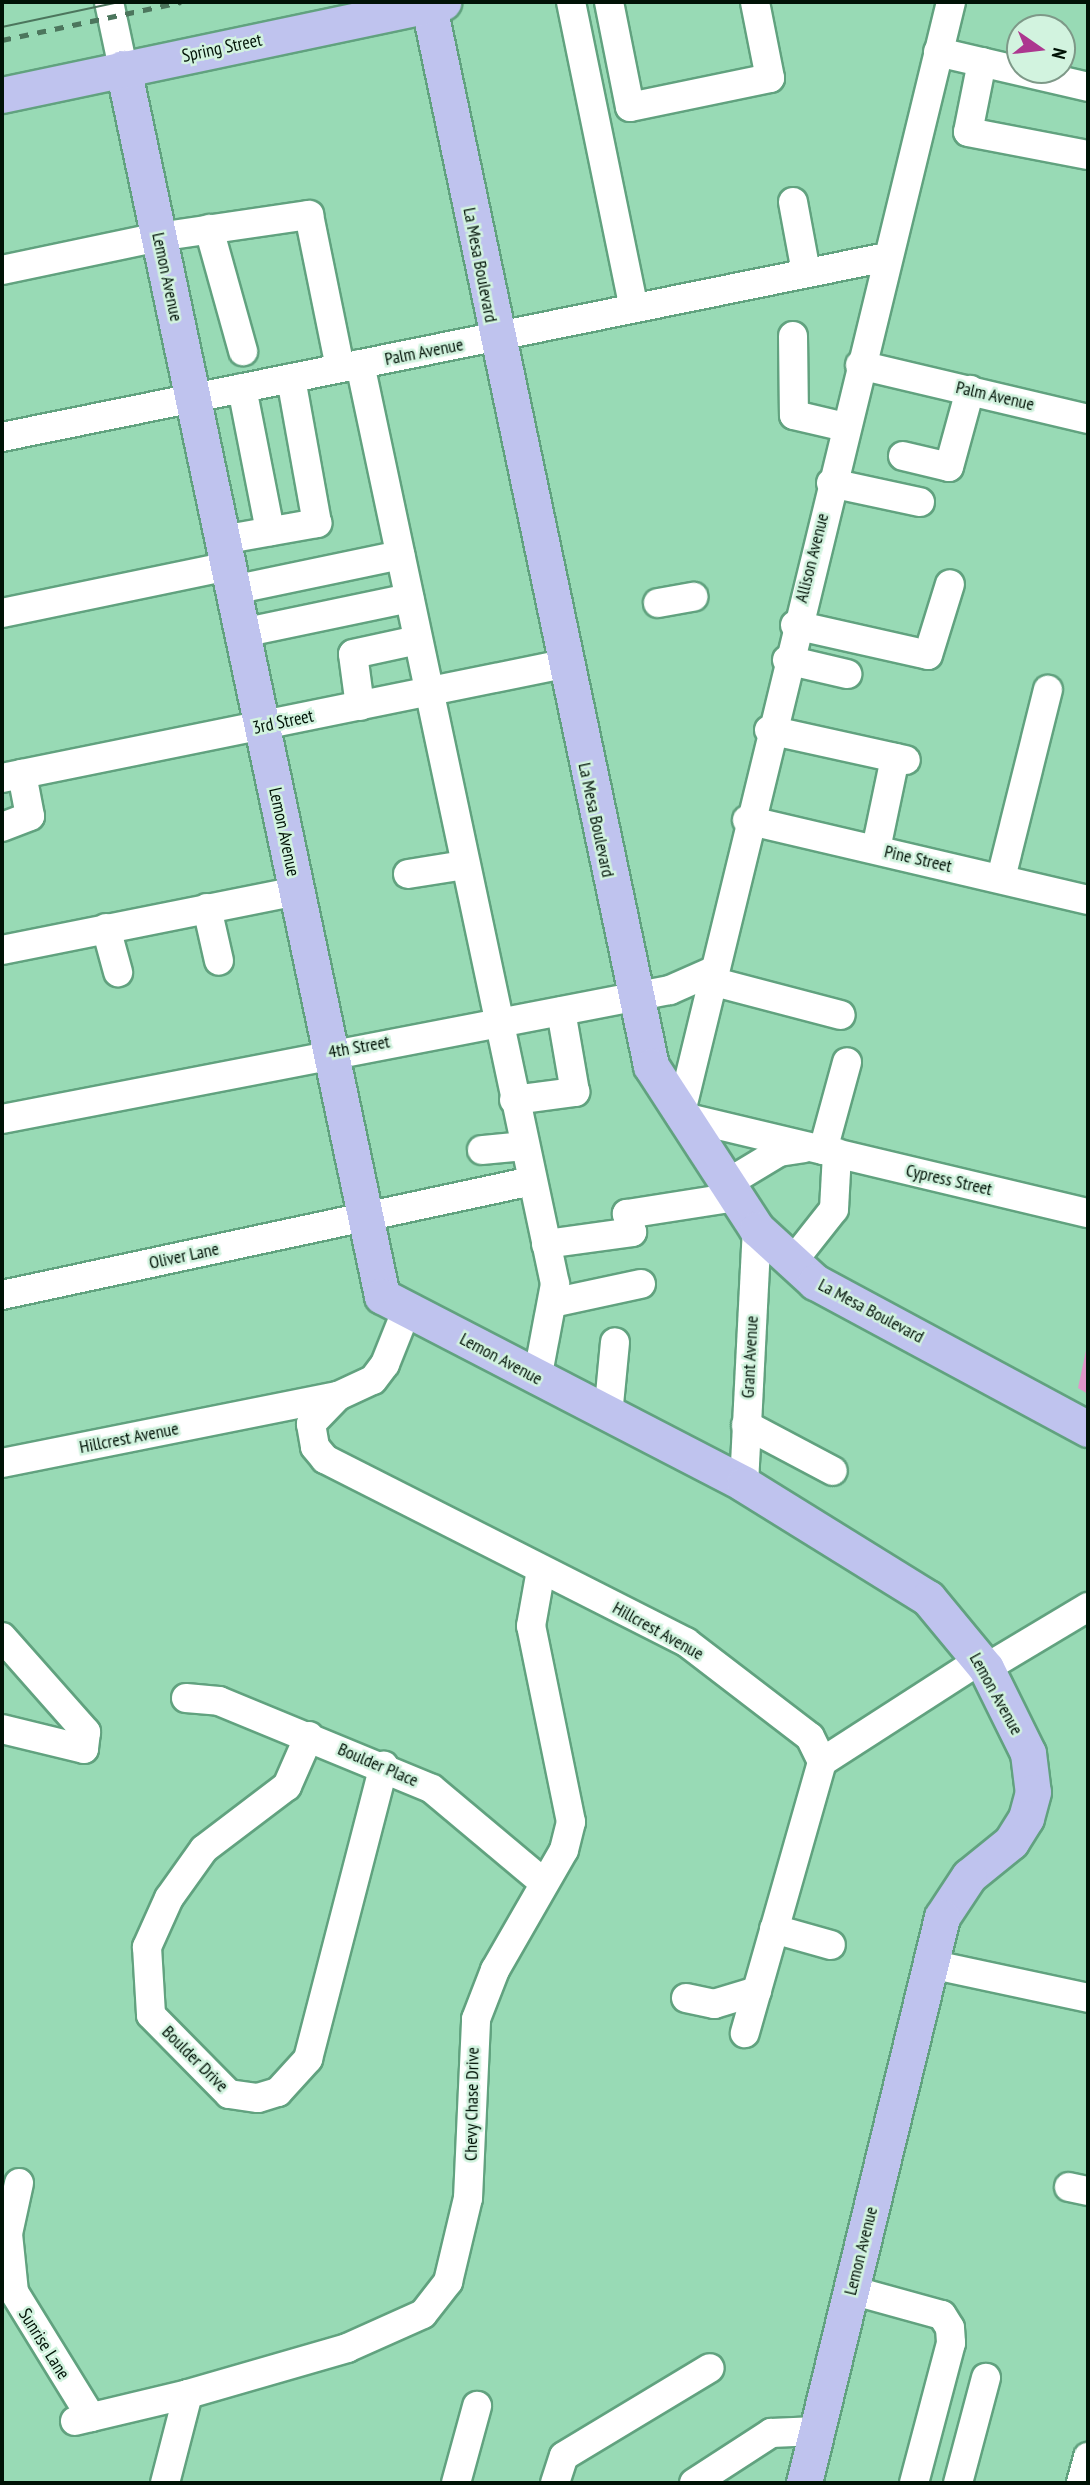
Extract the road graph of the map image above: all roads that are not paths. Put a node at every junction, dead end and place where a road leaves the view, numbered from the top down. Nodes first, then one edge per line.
1 (109, 2) edge
2 (571, 2) edge
3 (609, 2) edge
4 (755, 2) edge
5 (951, 2) edge
6 (433, 3) edge
7 (962, 57) junction
8 (123, 68) junction
9 (1088, 87) edge
10 (2, 95) edge
11 (630, 107) junction
12 (596, 113) junction
13 (1088, 155) edge
14 (793, 202) dead end
15 (209, 229) junction
16 (158, 237) junction
17 (887, 257) junction
18 (2, 270) edge
19 (806, 272) junction
20 (633, 304) junction
21 (793, 336) dead end
22 (494, 338) junction
23 (243, 351) dead end
24 (860, 365) junction
25 (350, 366) junction
26 (291, 378) junction
27 (242, 388) junction
28 (970, 390) junction
29 (192, 398) junction
30 (1088, 419) edge
31 (845, 427) junction
32 (2, 438) edge
33 (902, 456) dead end
34 (831, 483) junction
35 (920, 502) dead end
36 (270, 531) junction
37 (400, 555) junction
38 (228, 565) junction
39 (950, 584) dead end
40 (693, 597) dead end
41 (409, 598) junction
42 (658, 603) dead end
43 (2, 613) edge
44 (795, 625) junction
45 (242, 633) junction
46 (418, 640) junction
47 (787, 660) junction
48 (564, 664) junction
49 (848, 674) dead end
50 (1048, 690) dead end
51 (429, 692) junction
52 (360, 706) junction
53 (262, 726) junction
54 (769, 730) junction
55 (12, 776) edge
56 (747, 820) junction
57 (2, 827) edge
58 (876, 849) junction
59 (465, 865) junction
60 (408, 874) dead end
61 (1001, 878) junction
62 (297, 891) junction
63 (1088, 900) edge
64 (207, 908) junction
65 (106, 928) junction
66 (2, 950) edge
67 (219, 961) dead end
68 (118, 972) dead end
69 (712, 976) junction
70 (632, 996) junction
71 (561, 1011) junction
72 (841, 1016) dead end
73 (498, 1024) junction
74 (330, 1052) junction
75 (847, 1062) dead end
76 (514, 1100) junction
77 (680, 1116) junction
78 (2, 1119) edge
79 (524, 1146) junction
80 (482, 1150) dead end
81 (823, 1150) junction
82 (532, 1181) junction
83 (730, 1190) junction
84 (1088, 1213) edge
85 (365, 1218) junction
86 (757, 1229) junction
87 (546, 1244) junction
88 (793, 1261) junction
89 (641, 1284) dead end
90 (2, 1295) edge
91 (552, 1303) junction
92 (407, 1309) junction
93 (615, 1342) dead end
94 (537, 1379) junction
95 (338, 1396) junction
96 (608, 1415) junction
97 (746, 1425) junction
98 (1088, 1429) edge
99 (2, 1464) edge
100 (833, 1471) dead end
101 (744, 1484) junction
102 (541, 1570) junction
103 (1088, 1607) edge
104 (2, 1637) edge
105 (984, 1664) junction
106 (186, 1698) dead end
107 (2, 1729) edge
108 (309, 1736) junction
109 (821, 1762) junction
110 (384, 1766) junction
111 (544, 1883) junction
112 (774, 1929) junction
113 (831, 1945) dead end
114 (930, 1965) junction
115 (757, 1991) junction
116 (686, 1998) dead end
117 (1088, 1998) edge
118 (745, 2033) dead end
119 (19, 2183) dead end
120 (851, 2290) junction
121 (710, 2368) dead end
122 (986, 2378) dead end
123 (188, 2394) junction
124 (477, 2406) dead end
125 (83, 2419) joint
126 (817, 2431) junction
127 (1088, 2457) edge
128 (809, 2482) edge
129 (165, 2483) edge
130 (456, 2483) edge
131 (555, 2483) edge
132 (694, 2483) edge
133 (914, 2483) edge
134 (958, 2483) edge
135 (1082, 2483) edge

1 - 8 street, Lemon Avenue
2 - 12 street
3 - 11 street
4 - 11 street
5 - 7 street, Allison Avenue
6 - 8 main road, Spring Street
6 - 22 main road, La Mesa Boulevard
7 - 9 street
7 - 13 street
7 - 17 street, Allison Avenue
8 - 10 main road, Spring Street
8 - 16 main road, Lemon Avenue
11 - 12 street
12 - 20 street
14 - 19 street
15 - 16 street
15 - 23 street
15 - 25 street
16 - 18 street
16 - 29 main road, Lemon Avenue
17 - 19 street, Palm Avenue
17 - 24 street, Allison Avenue
19 - 20 street, Palm Avenue
20 - 22 street, Palm Avenue
21 - 31 street
22 - 25 street, Palm Avenue
22 - 48 main road, La Mesa Boulevard
24 - 28 street, Palm Avenue
24 - 31 street, Allison Avenue
25 - 26 street, Palm Avenue
25 - 37 street
26 - 27 street, Palm Avenue
26 - 36 street
27 - 29 street, Palm Avenue
27 - 36 street
28 - 30 street, Palm Avenue
28 - 33 street
29 - 32 street, Palm Avenue
29 - 38 main road, Lemon Avenue
31 - 34 street, Allison Avenue
34 - 35 street
34 - 44 street, Allison Avenue
36 - 38 street
37 - 38 street
37 - 41 street
38 - 43 street
38 - 45 main road, Lemon Avenue
39 - 44 street
40 - 42 street
41 - 45 street
41 - 46 street
44 - 47 street, Allison Avenue
45 - 53 main road, Lemon Avenue
46 - 51 street
46 - 52 street
47 - 49 street
47 - 54 street, Allison Avenue
48 - 51 street, 3rd Street
48 - 70 main road, La Mesa Boulevard
50 - 61 street
51 - 52 street, 3rd Street
51 - 59 street
52 - 53 street, 3rd Street
53 - 55 street, 3rd Street
53 - 62 main road, Lemon Avenue
54 - 56 street, Allison Avenue
54 - 58 street
55 - 57 street
56 - 58 street, Pine Street
56 - 69 street, Allison Avenue
58 - 61 street, Pine Street
59 - 60 street
59 - 73 street
61 - 63 street, Pine Street
62 - 64 street
62 - 74 main road, Lemon Avenue
64 - 65 street
64 - 67 street
65 - 66 street
65 - 68 street
69 - 70 street, 4th Street
69 - 72 street
69 - 77 street, Allison Avenue
70 - 71 street, 4th Street
70 - 77 main road, La Mesa Boulevard
71 - 73 street, 4th Street
71 - 76 street
73 - 74 street, 4th Street
73 - 76 street
74 - 78 street, 4th Street
74 - 85 main road, Lemon Avenue
75 - 81 street
76 - 79 street
77 - 81 street, Cypress Street
77 - 83 main road, La Mesa Boulevard
79 - 80 street
79 - 82 street
81 - 83 street, Cypress Street
81 - 84 street, Cypress Street
81 - 88 street
82 - 85 street, Oliver Lane
82 - 87 street
83 - 86 main road, La Mesa Boulevard
83 - 87 street
85 - 90 street, Oliver Lane
85 - 92 main road, Lemon Avenue
86 - 88 main road, La Mesa Boulevard
86 - 97 street, Grant Avenue
87 - 91 street
88 - 98 main road, La Mesa Boulevard
89 - 91 street
91 - 94 street
92 - 94 main road, Lemon Avenue
92 - 95 street, Hillcrest Avenue
93 - 96 street
94 - 96 main road, Lemon Avenue
95 - 99 street, Hillcrest Avenue
95 - 102 street, Hillcrest Avenue
96 - 101 main road, Lemon Avenue
97 - 100 street
97 - 101 street, Grant Avenue
101 - 105 main road, Lemon Avenue
102 - 109 street, Hillcrest Avenue
102 - 111 street, Chevy Chase Drive
103 - 105 street
104 - 107 street
105 - 109 street
105 - 114 main road, Lemon Avenue
106 - 108 street, Boulder Place
108 - 110 street, Boulder Place
108 - 110 street, Boulder Drive
109 - 112 street
110 - 111 street, Boulder Place
111 - 123 street, Chevy Chase Drive
112 - 113 street
112 - 115 street
114 - 117 street
114 - 120 main road, Lemon Avenue
115 - 116 street
115 - 118 street
119 - 125 street, Sunrise Lane
120 - 126 main road, Lemon Avenue
120 - 133 street
121 - 131 street
122 - 134 street
123 - 125 street, Chevy Chase Drive
123 - 129 street
124 - 130 street
126 - 128 main road, Lemon Avenue
126 - 132 street
127 - 135 street

